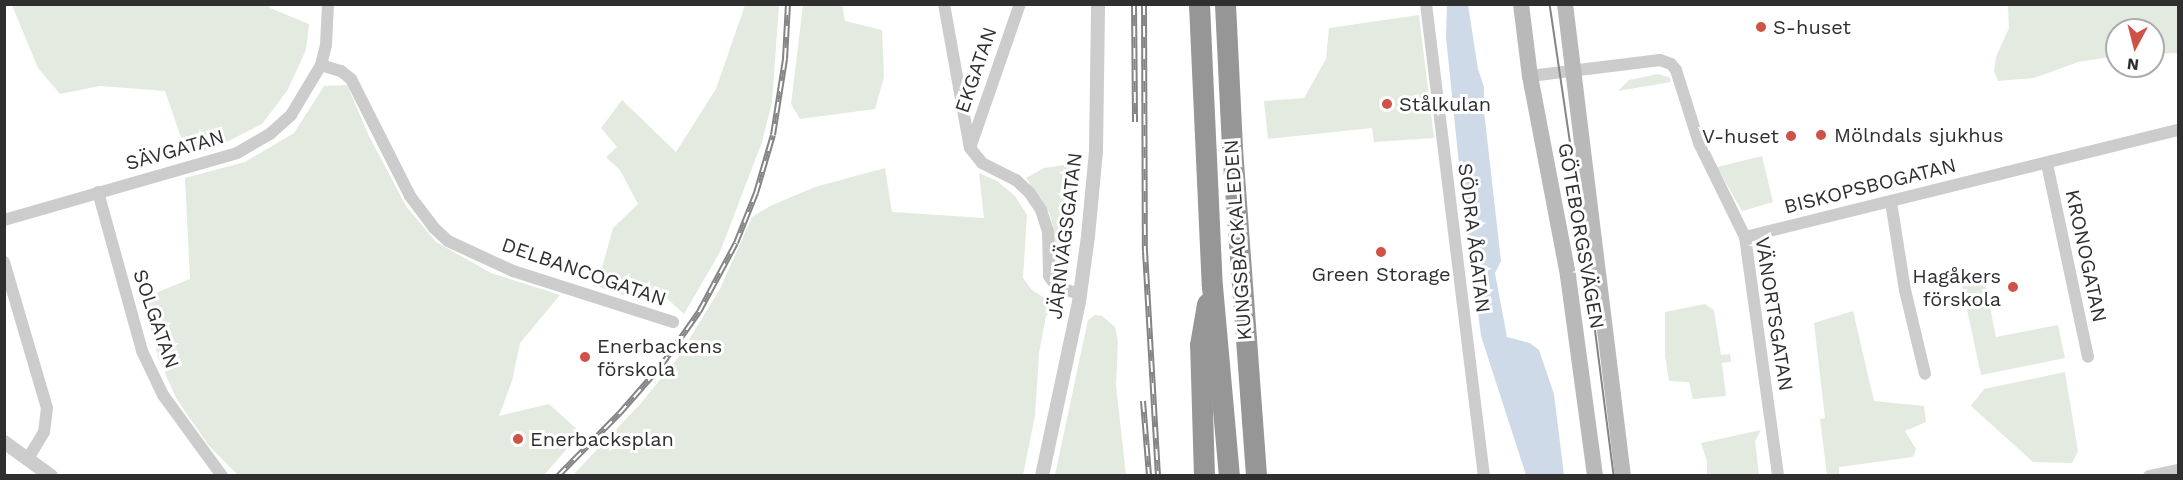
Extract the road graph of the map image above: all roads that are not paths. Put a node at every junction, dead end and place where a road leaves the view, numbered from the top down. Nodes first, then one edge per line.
1 (328, 4) edge
2 (944, 4) edge
3 (1020, 4) edge
4 (1098, 4) edge
5 (1198, 4) edge
6 (1225, 4) edge
7 (1426, 4) edge
8 (1521, 4) edge
9 (1565, 4) edge
10 (321, 65) junction
11 (1575, 71) junction
12 (1530, 76) junction
13 (2178, 130) edge
14 (970, 148) junction
15 (2046, 164) junction
16 (98, 192) junction
17 (1891, 202) junction
18 (4, 220) edge
19 (1745, 237) junction
20 (4, 262) edge
21 (1212, 286) junction
22 (1080, 294) junction
23 (673, 322) dead end
24 (2088, 357) dead end
25 (1925, 374) dead end
26 (1250, 411) junction
27 (4, 442) edge
28 (28, 459) junction
29 (2178, 470) edge
30 (1044, 474) edge
31 (51, 476) edge
32 (222, 476) edge
33 (1204, 476) edge
34 (1229, 476) edge
35 (1256, 476) edge
36 (1262, 476) edge
37 (1484, 476) edge
38 (1595, 476) edge
39 (1623, 476) edge
40 (1778, 476) edge
41 (2149, 476) edge

1 - 10 street
2 - 14 street
3 - 14 street, EKGATAN
4 - 22 street, JÄRNVÄGSGATAN
5 - 21 highway, KUNGSBACKALEDEN
6 - 26 highway, KUNGSBACKALEDEN
7 - 37 street, SÖDRA ÅGATAN
8 - 12 main road, GÖTEBORGSVÄGEN
9 - 11 main road, GÖTEBORGSVÄGEN
10 - 16 street, SÄVGATAN
10 - 23 street, DELBANCOGATAN
11 - 12 street, VÄNORTSGATAN
11 - 19 street, VÄNORTSGATAN
11 - 39 main road, GÖTEBORGSVÄGEN
12 - 38 main road, GÖTEBORGSVÄGEN
13 - 15 street, BISKOPSBOGATAN
14 - 22 street
15 - 17 street, BISKOPSBOGATAN
15 - 24 street, KRONOGATAN
16 - 18 street, SÄVGATAN
16 - 32 street, SOLGATAN
17 - 19 street, BISKOPSBOGATAN
17 - 25 street
19 - 40 street, VÄNORTSGATAN
20 - 28 street
21 - 33 highway
21 - 34 highway, KUNGSBACKALEDEN
22 - 30 street, JÄRNVÄGSGATAN
26 - 35 highway, KUNGSBACKALEDEN
26 - 36 highway
27 - 28 street
28 - 31 street
29 - 41 street

